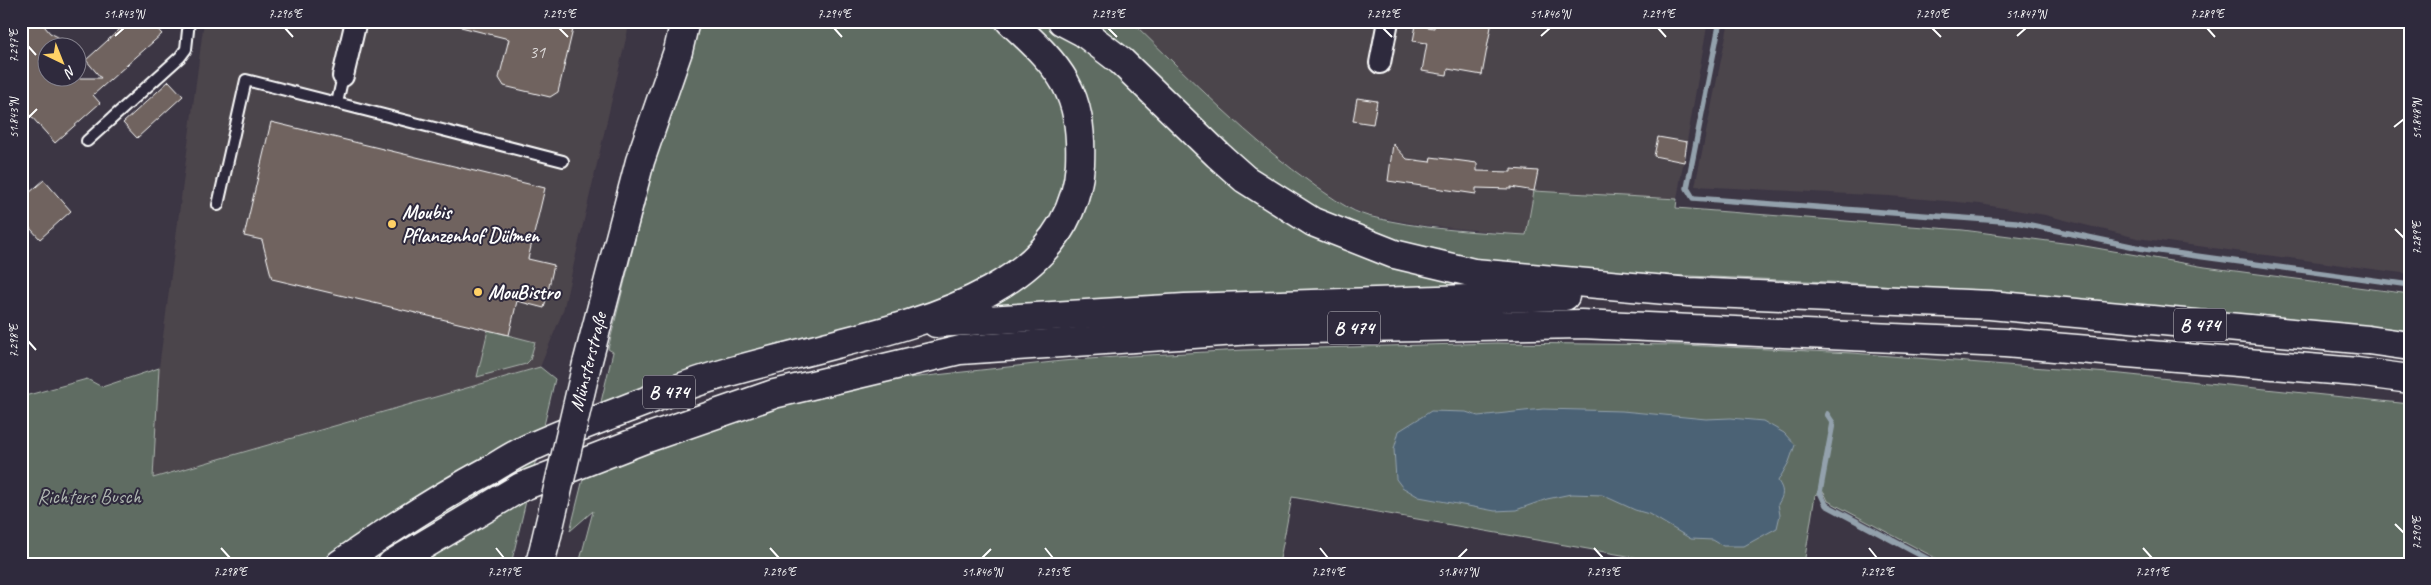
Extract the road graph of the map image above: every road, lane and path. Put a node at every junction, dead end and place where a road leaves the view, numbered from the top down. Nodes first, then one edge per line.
1 (189, 21) edge
2 (356, 21) edge
3 (666, 21) edge
4 (685, 21) edge
5 (1010, 21) edge
6 (1062, 21) edge
7 (1388, 21) edge
8 (1380, 63) dead end
9 (343, 76) joint
10 (337, 103) junction
11 (87, 141) dead end
12 (564, 161) dead end
13 (640, 161) junction
14 (218, 205) dead end
15 (1689, 292) junction
16 (912, 325) junction
17 (2410, 346) edge
18 (2410, 379) edge
19 (542, 554) edge
20 (340, 564) edge
21 (392, 564) edge

1 - 11 lane
2 - 9 street
3 - 13 main road, Münsterstraße
4 - 13 main road, Münsterstraße
5 - 16 main road
6 - 15 main road
7 - 8 street
9 - 10 lane
10 - 12 lane
10 - 14 lane
13 - 19 main road, Münsterstraße, bridge
15 - 16 main road, B 474
15 - 17 main road, B 474
16 - 20 main road, B 474
18 - 21 main road, B 474

